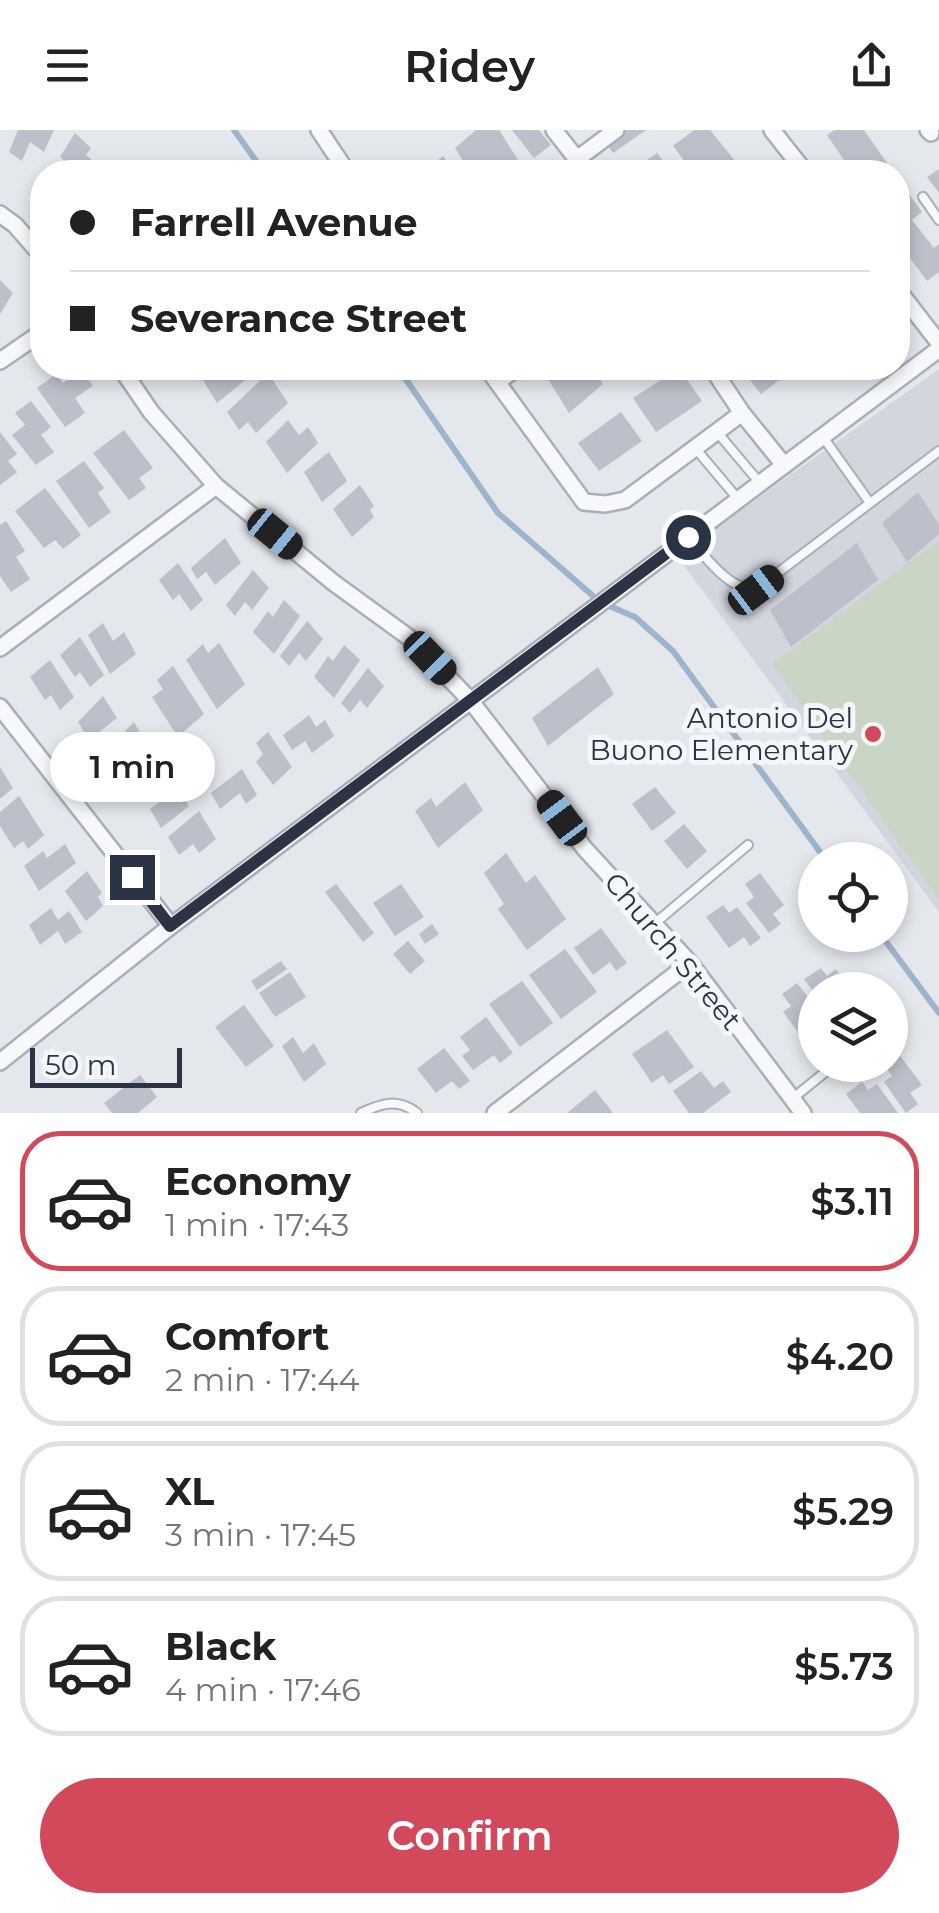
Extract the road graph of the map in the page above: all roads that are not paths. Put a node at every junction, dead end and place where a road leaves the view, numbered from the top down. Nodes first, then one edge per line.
1 (319, 130) edge
2 (554, 130) edge
3 (616, 130) edge
4 (772, 130) edge
5 (339, 160) edge
6 (577, 160) edge
7 (588, 160) edge
8 (796, 160) edge
9 (923, 197) dead end
10 (0, 214) edge
11 (939, 220) edge
12 (30, 242) edge
13 (910, 306) edge
14 (30, 340) edge
15 (939, 346) edge
16 (0, 361) edge
17 (910, 368) edge
18 (129, 380) edge
19 (501, 380) edge
20 (720, 380) edge
21 (895, 380) edge
22 (498, 382) joint
23 (742, 413) junction
24 (718, 432) junction
25 (823, 436) junction
26 (695, 448) junction
27 (939, 451) edge
28 (784, 465) junction
29 (759, 482) junction
30 (216, 486) junction
31 (738, 499) junction
32 (870, 504) junction
33 (688, 537) junction
34 (0, 648) edge
35 (470, 700) junction
36 (0, 707) edge
37 (748, 845) dead end
38 (654, 924) junction
39 (170, 926) junction
40 (690, 963) junction
41 (0, 1062) edge
42 (813, 1082) edge
43 (792, 1099) junction
44 (361, 1113) edge
45 (418, 1113) edge
46 (496, 1113) edge
47 (803, 1113) edge

1 - 5 street
2 - 6 street
3 - 7 street
4 - 8 street
9 - 11 lane
10 - 12 street
13 - 15 street
14 - 16 street
15 - 17 street
18 - 30 street, Church Street
19 - 22 street
20 - 23 street
21 - 25 street
22 - 26 street
23 - 24 street
23 - 28 street
24 - 26 street
24 - 29 lane
25 - 28 street
25 - 32 lane
26 - 31 lane
27 - 32 lane
28 - 29 street
29 - 31 street
30 - 34 street
30 - 35 street, Church Street
31 - 33 street
32 - 33 lane
33 - 35 street
35 - 38 street, Church Street
35 - 39 street
36 - 39 street
37 - 38 lane
38 - 40 street, Church Street
39 - 41 street
40 - 43 street, Church Street
40 - 46 street
42 - 43 lane
43 - 47 street, Church Street
44 - 45 lane

